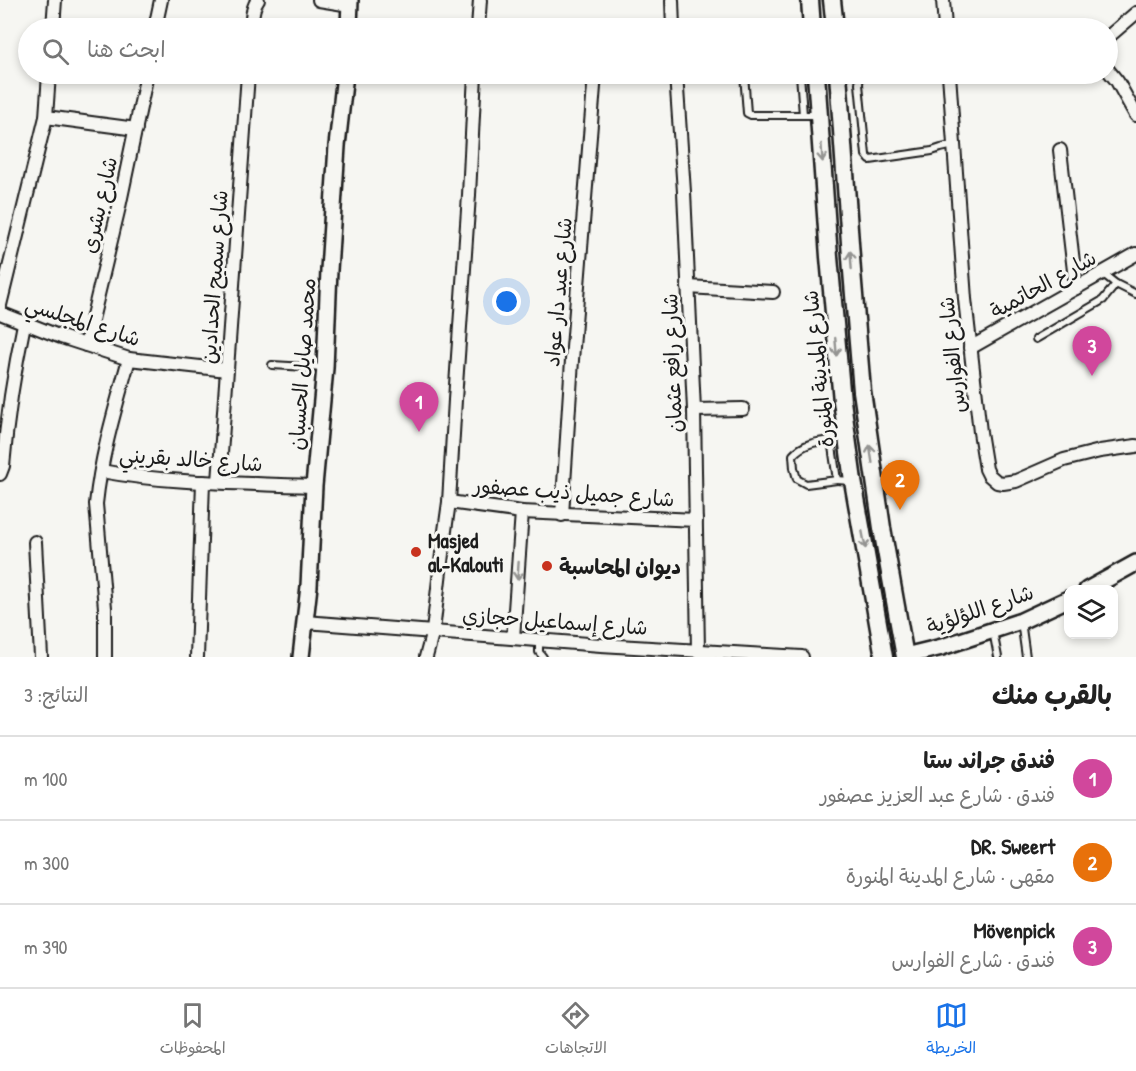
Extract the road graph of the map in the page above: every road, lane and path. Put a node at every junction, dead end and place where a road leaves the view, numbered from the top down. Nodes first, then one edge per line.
1 (55, 0) edge
2 (160, 0) edge
3 (258, 0) edge
4 (319, 0) edge
5 (480, 0) edge
6 (672, 0) edge
7 (810, 0) edge
8 (832, 0) edge
9 (943, 0) edge
10 (350, 2) edge
11 (1136, 13) edge
12 (54, 18) edge
13 (157, 18) edge
14 (253, 18) edge
15 (349, 18) edge
16 (479, 18) edge
17 (673, 18) edge
18 (811, 18) edge
19 (834, 18) edge
20 (944, 18) edge
21 (1118, 28) edge
22 (1118, 83) edge
23 (48, 84) edge
24 (145, 84) edge
25 (247, 84) edge
26 (344, 84) edge
27 (475, 84) edge
28 (593, 84) edge
29 (677, 84) edge
30 (745, 84) edge
31 (803, 84) edge
32 (815, 84) edge
33 (839, 84) edge
34 (859, 84) edge
35 (950, 84) edge
36 (812, 115) junction
37 (1136, 115) edge
38 (46, 117) junction
39 (136, 129) junction
40 (954, 145) junction
41 (1060, 150) dead end
42 (1136, 254) edge
43 (1102, 273) junction
44 (1116, 284) junction
45 (688, 287) junction
46 (1076, 288) junction
47 (773, 292) dead end
48 (1136, 294) edge
49 (0, 305) edge
50 (0, 313) edge
51 (24, 324) junction
52 (1036, 339) dead end
53 (86, 345) junction
54 (970, 348) junction
55 (129, 359) junction
56 (272, 365) dead end
57 (325, 368) junction
58 (227, 370) junction
59 (743, 409) dead end
60 (694, 410) junction
61 (839, 437) junction
62 (1136, 446) edge
63 (101, 471) junction
64 (0, 474) edge
65 (845, 481) junction
66 (203, 482) junction
67 (219, 482) junction
68 (314, 486) junction
69 (449, 502) junction
70 (522, 512) junction
71 (562, 515) junction
72 (696, 520) junction
73 (35, 542) dead end
74 (1136, 563) edge
75 (1096, 585) edge
76 (1064, 601) edge
77 (1021, 621) junction
78 (305, 622) junction
79 (993, 630) junction
80 (433, 631) junction
81 (513, 638) junction
82 (539, 640) junction
83 (698, 651) junction
84 (905, 656) edge
85 (41, 657) edge
86 (105, 657) edge
87 (197, 657) edge
88 (301, 657) edge
89 (426, 657) edge
90 (543, 657) edge
91 (802, 657) edge
92 (884, 657) edge
93 (998, 657) edge
94 (1026, 657) edge

1 - 12 street
2 - 13 street
3 - 14 street
4 - 10 street
5 - 16 street
6 - 17 street
7 - 18 main road
8 - 19 main road
9 - 20 street
10 - 15 street
11 - 21 street
22 - 37 street
23 - 38 street
24 - 39 street, شارع بشرى
25 - 58 street, شارع سميح الحدادين
26 - 57 street, محمد صايل الحسبان
27 - 69 street
28 - 71 street, شارع عبد دار عواد
29 - 45 street, شارع رافع عثمان
30 - 36 lane
31 - 36 lane
32 - 36 main road, شارع المدينة المنورة
84 -> 33 main road, شارع المدينة المنورة
34 - 40 lane
35 - 40 street, شارع الفوارس
36 -> 61 main road, شارع المدينة المنورة
38 - 39 street
38 - 49 street
39 - 53 street, شارع بشرى
40 - 54 street, شارع الفوارس
41 - 46 street
42 - 43 street, شارع الحاتمية
43 - 44 lane
43 - 46 street, شارع الحاتمية
44 - 48 lane
44 - 52 lane
45 - 47 street
45 - 60 street, شارع رافع عثمان
46 - 54 street, شارع الحاتمية
50 - 51 street, شارع المجلسي
51 - 53 street, شارع المجلسي
51 - 64 street
53 - 55 street, شارع المجلسي
54 - 62 street, شارع الفوارس
55 - 58 street, شارع المجلسي
55 - 63 street
56 - 57 lane
57 - 68 street, محمد صايل الحسبان
58 - 67 street, شارع سميح الحدادين
59 - 60 street
60 - 72 street, شارع رافع عثمان
61 - 65 main road, شارع المدينة المنورة
61 - 65 lane
63 - 66 street, شارع خالد بقريني
63 - 86 street
65 -> 92 main road, شارع المدينة المنورة
66 - 67 street, شارع خالد بقريني
66 - 87 street
67 - 68 street, شارع خالد بقريني
68 - 78 street, محمد صايل الحسبان
69 - 70 street, شارع جميل ذيب عصفور
69 - 80 street
70 - 71 street, شارع جميل ذيب عصفور
70 -> 81 street
71 - 72 street, شارع جميل ذيب عصفور
72 - 83 street, شارع رافع عثمان
73 - 85 street
74 - 75 street
76 - 77 street, شارع اللؤلؤية
77 - 79 street, شارع اللؤلؤية
77 - 94 lane
78 - 80 street, شارع إسماعيل حجازي
78 - 88 street, محمد صايل الحسبان
79 - 84 street, شارع اللؤلؤية
79 - 93 lane
80 - 81 street, شارع إسماعيل حجازي
80 - 89 street
81 - 82 street, شارع إسماعيل حجازي
82 - 83 street, شارع إسماعيل حجازي
82 - 90 lane
83 - 91 street, شارع إسماعيل حجازي

